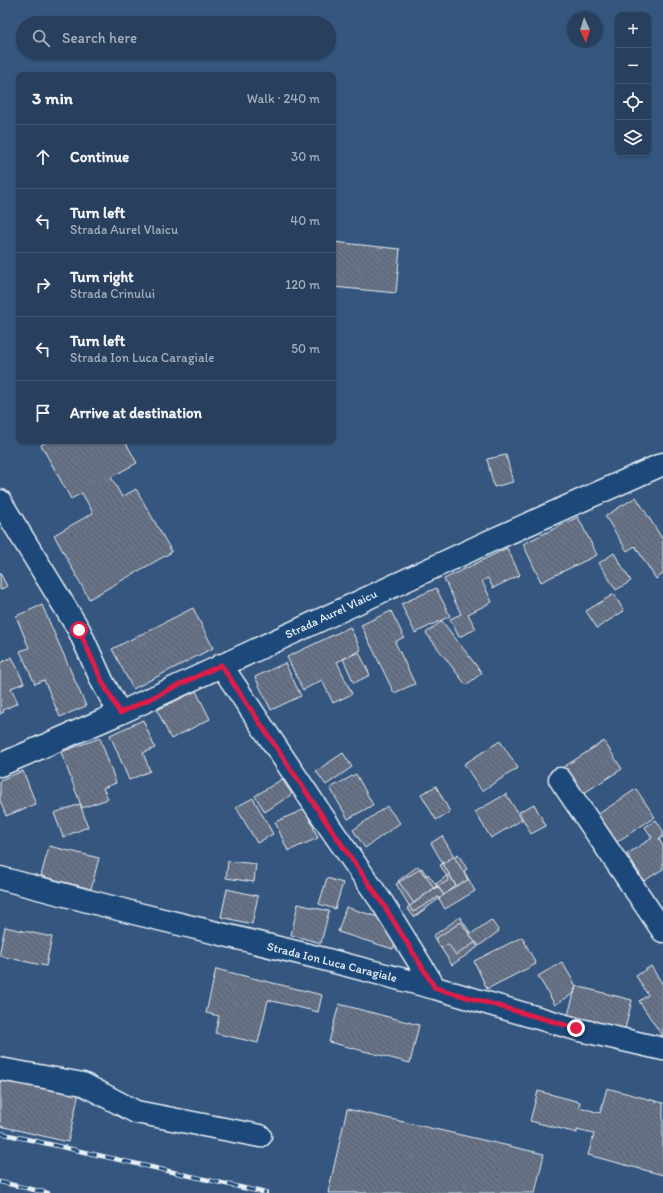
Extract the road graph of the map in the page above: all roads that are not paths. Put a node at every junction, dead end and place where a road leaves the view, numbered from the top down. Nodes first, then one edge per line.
1 (663, 464) edge
2 (0, 501) edge
3 (221, 665) junction
4 (120, 713) junction
5 (0, 765) edge
6 (560, 778) dead end
7 (0, 878) edge
8 (663, 931) edge
9 (435, 988) junction
10 (663, 1049) edge
11 (0, 1069) edge
12 (260, 1136) dead end

1 - 3 street, Strada Aurel Vlaicu
2 - 4 street
3 - 4 street, Strada Aurel Vlaicu
3 - 9 street
4 - 5 street, Strada Aurel Vlaicu
6 - 8 street
7 - 9 street, Strada Ion Luca Caragiale
9 - 10 street, Strada Ion Luca Caragiale
11 - 12 street

